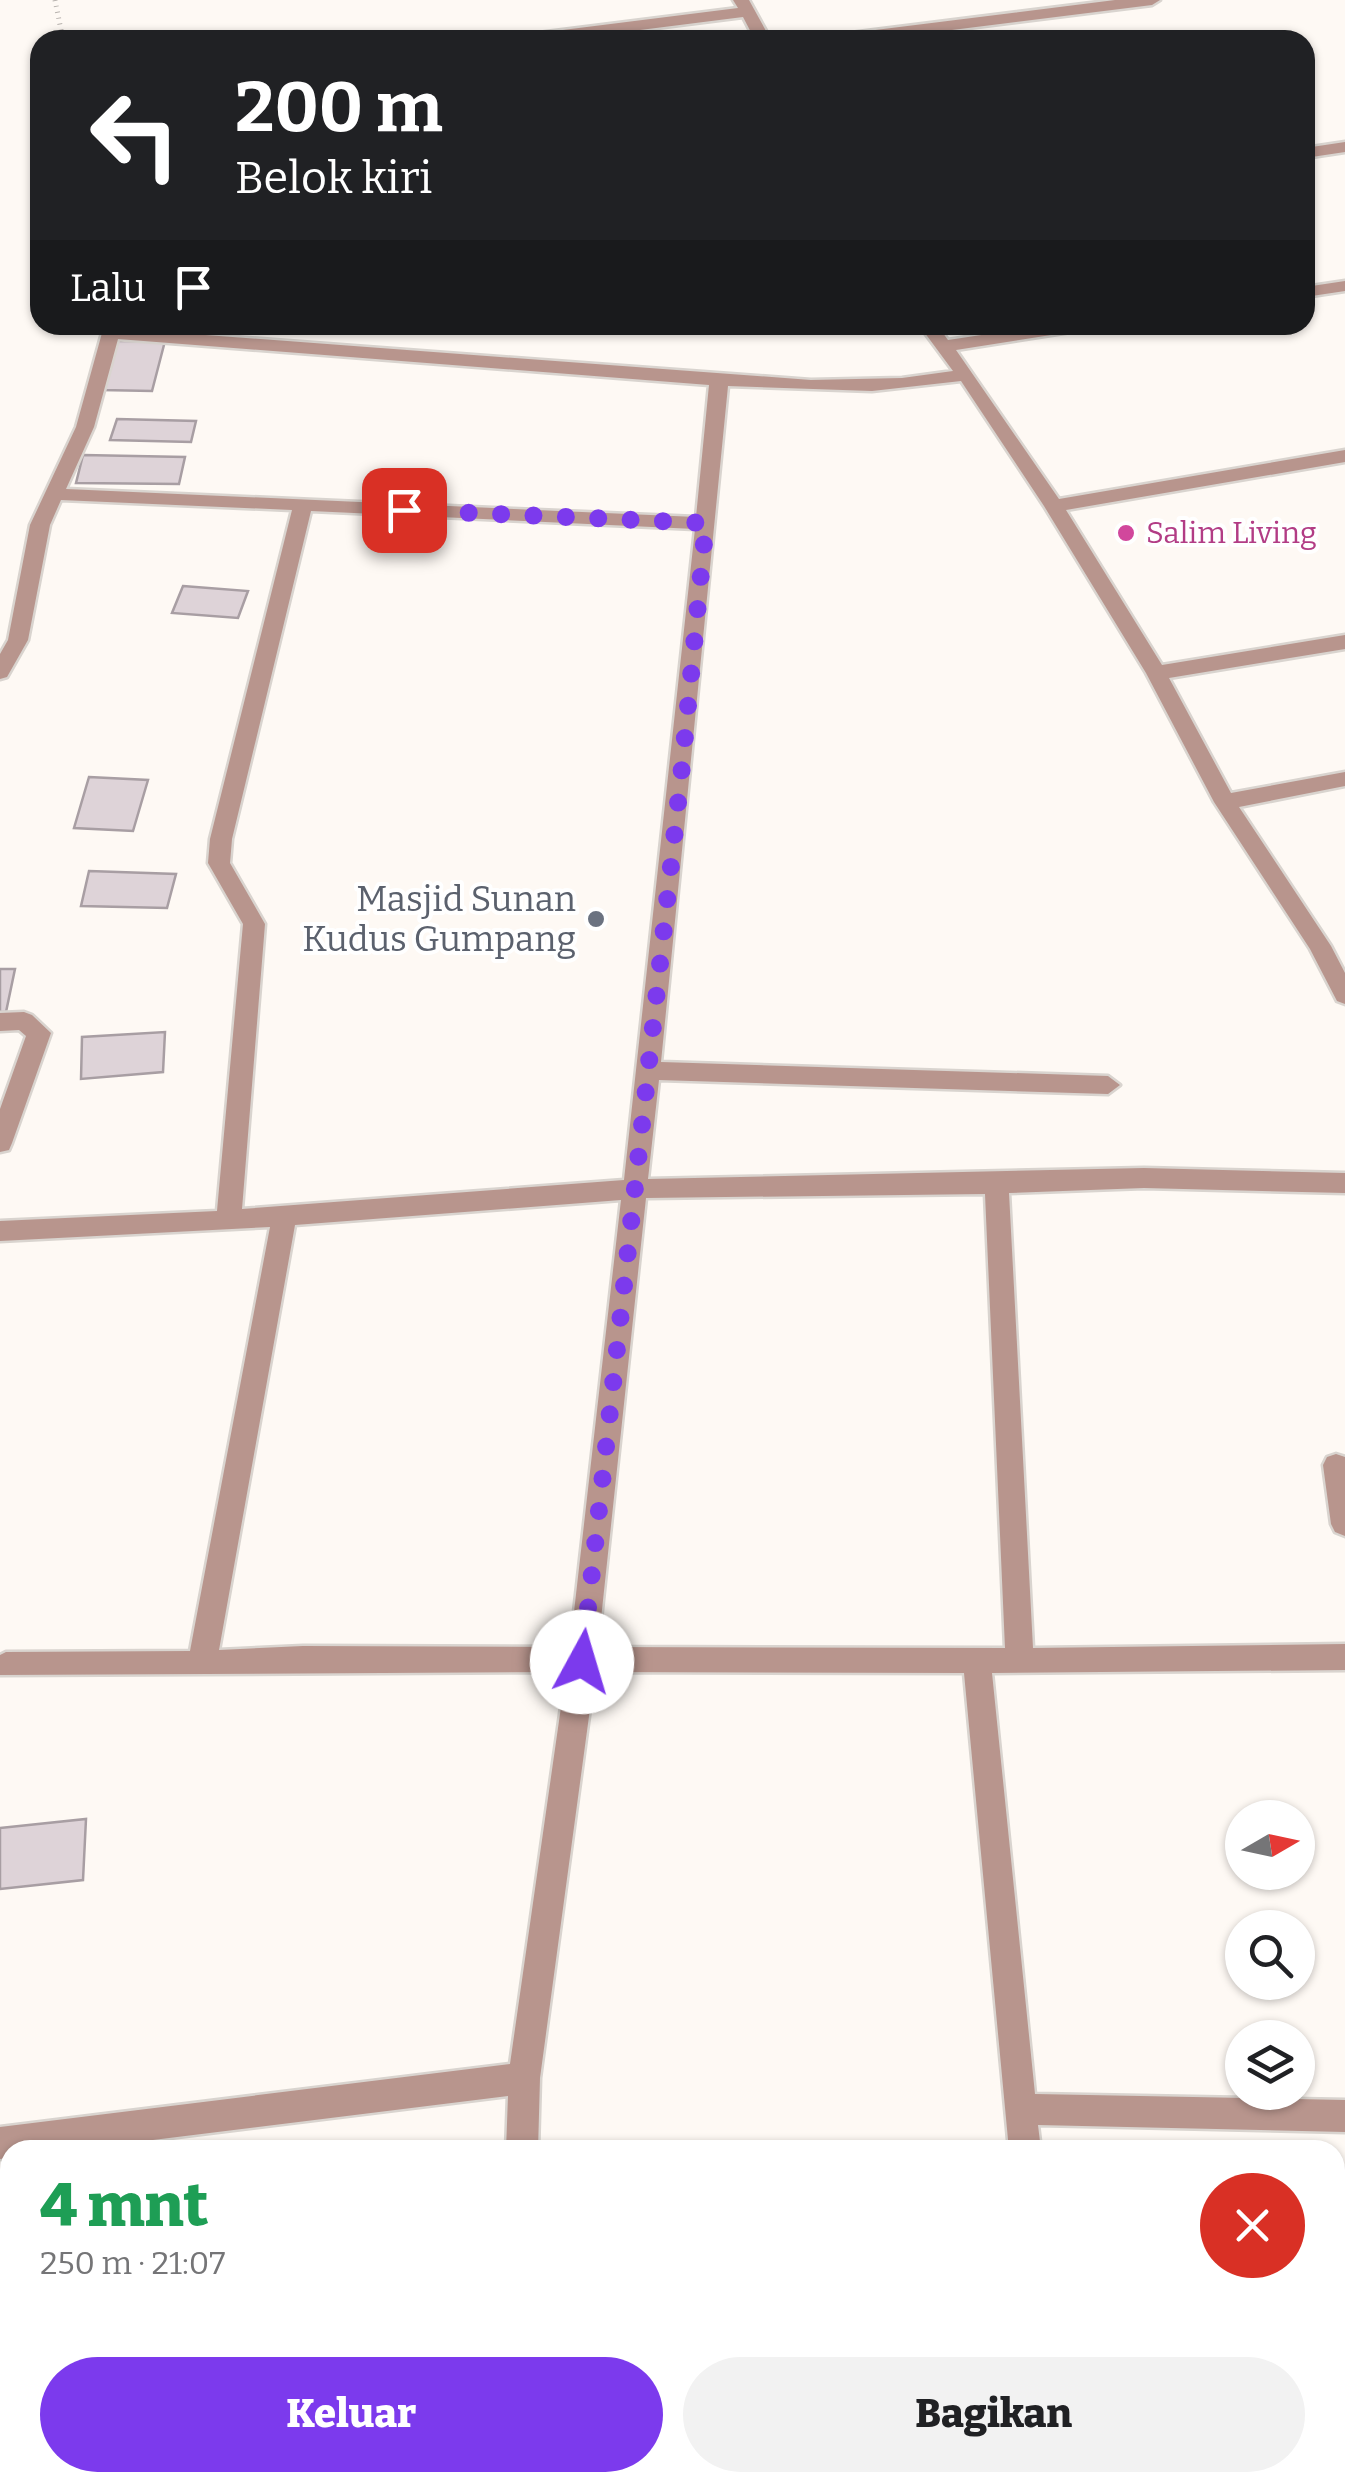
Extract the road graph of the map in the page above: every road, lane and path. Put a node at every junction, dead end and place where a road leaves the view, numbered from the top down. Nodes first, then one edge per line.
1 (55, 0) edge
2 (1152, 0) edge
3 (744, 6) edge
4 (61, 30) edge
5 (588, 30) edge
6 (757, 30) edge
7 (915, 30) edge
8 (1345, 147) edge
9 (1315, 152) edge
10 (1345, 286) edge
11 (1315, 290) edge
12 (110, 335) edge
13 (137, 335) edge
14 (935, 335) edge
15 (1016, 335) edge
16 (943, 346) junction
17 (963, 375) junction
18 (719, 380) junction
19 (1345, 456) edge
20 (54, 494) junction
21 (303, 505) junction
22 (1054, 506) junction
23 (706, 523) junction
24 (1345, 642) edge
25 (0, 672) edge
26 (1156, 673) junction
27 (1345, 779) edge
28 (1226, 802) junction
29 (1345, 942) edge
30 (1320, 946) junction
31 (1345, 995) edge
32 (0, 1022) edge
33 (647, 1071) junction
34 (1108, 1084) dead end
35 (0, 1143) edge
36 (1345, 1183) edge
37 (996, 1184) junction
38 (634, 1189) junction
39 (284, 1216) junction
40 (229, 1220) junction
41 (0, 1231) edge
42 (1336, 1465) dead end
43 (1345, 1524) edge
44 (1345, 1657) edge
45 (1019, 1658) junction
46 (978, 1660) junction
47 (582, 1662) junction
48 (202, 1664) junction
49 (6, 1666) dead end
50 (524, 2078) junction
51 (1018, 2108) junction
52 (1345, 2116) edge
53 (24, 2140) edge
54 (522, 2140) edge
55 (1023, 2140) edge

1 - 4 path
2 - 7 street
3 - 5 street
3 - 6 street
8 - 9 street
10 - 11 street
12 - 20 street
13 - 18 street
14 - 16 street
15 - 16 street
16 - 17 street
17 - 18 street
17 - 22 street
18 - 23 street
19 - 22 street
20 - 21 street
20 - 25 street
21 - 23 street
21 - 40 street
22 - 26 street
23 - 33 street
24 - 26 street
26 - 28 street
27 - 28 street
28 - 30 street
29 - 30 street
30 - 31 street
32 - 35 street
33 - 34 street
33 - 38 street
36 - 37 street
37 - 38 street
37 - 45 street
38 - 39 street
38 - 47 street
39 - 40 street
39 - 48 street
40 - 41 street
42 - 43 street
44 - 45 street
45 - 46 street
46 - 47 street
46 - 51 street
47 - 48 street
47 - 50 street
48 - 49 street
50 - 53 street
50 - 54 street
51 - 52 street
51 - 55 street

